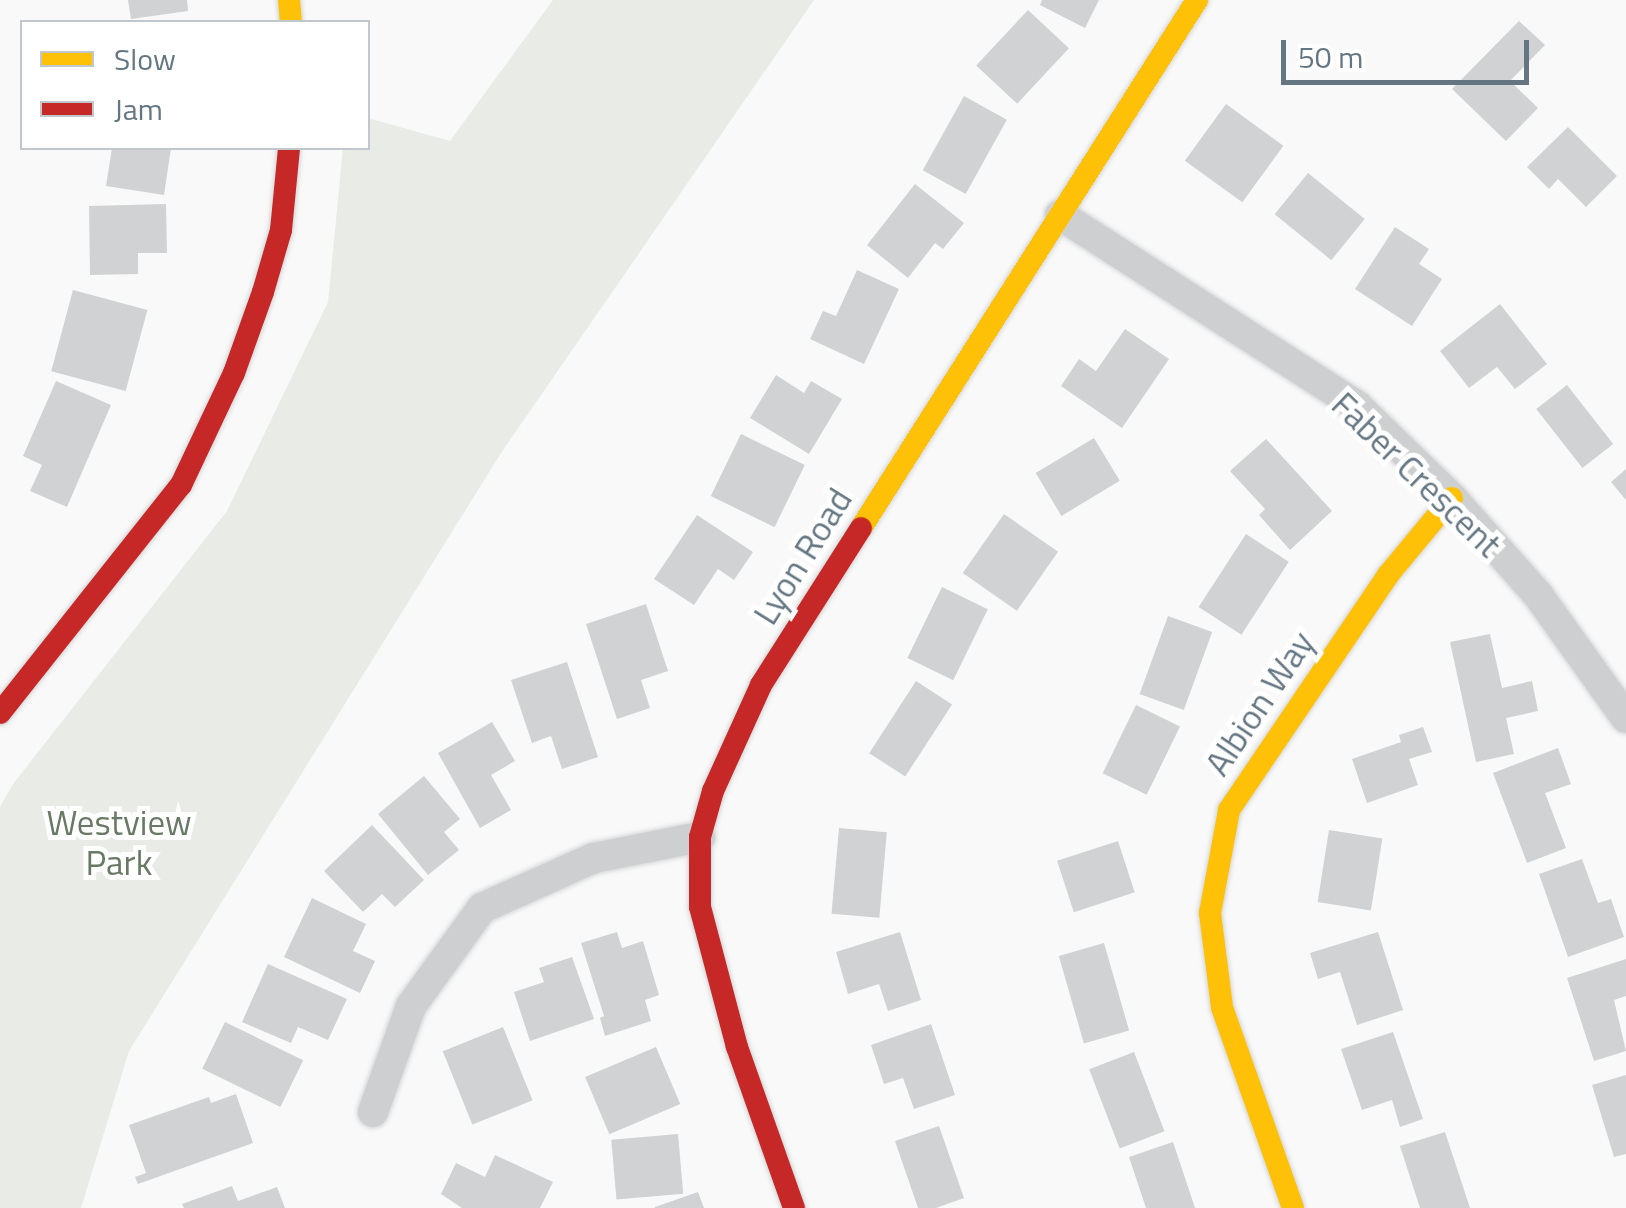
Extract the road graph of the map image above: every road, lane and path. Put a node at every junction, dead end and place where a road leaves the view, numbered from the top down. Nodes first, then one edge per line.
1 (1197, 0) edge
2 (289, 150) edge
3 (1060, 216) junction
4 (1452, 498) junction
5 (0, 713) edge
6 (1626, 718) edge
7 (700, 837) junction
8 (373, 1112) dead end
9 (794, 1208) edge
10 (1293, 1208) edge

1 - 3 street, Lyon Road
2 - 5 street
3 - 4 street, Faber Crescent
3 - 7 street, Lyon Road
4 - 6 street, Faber Crescent
4 - 10 street, Albion Way
7 - 8 street
7 - 9 street, Lyon Road

